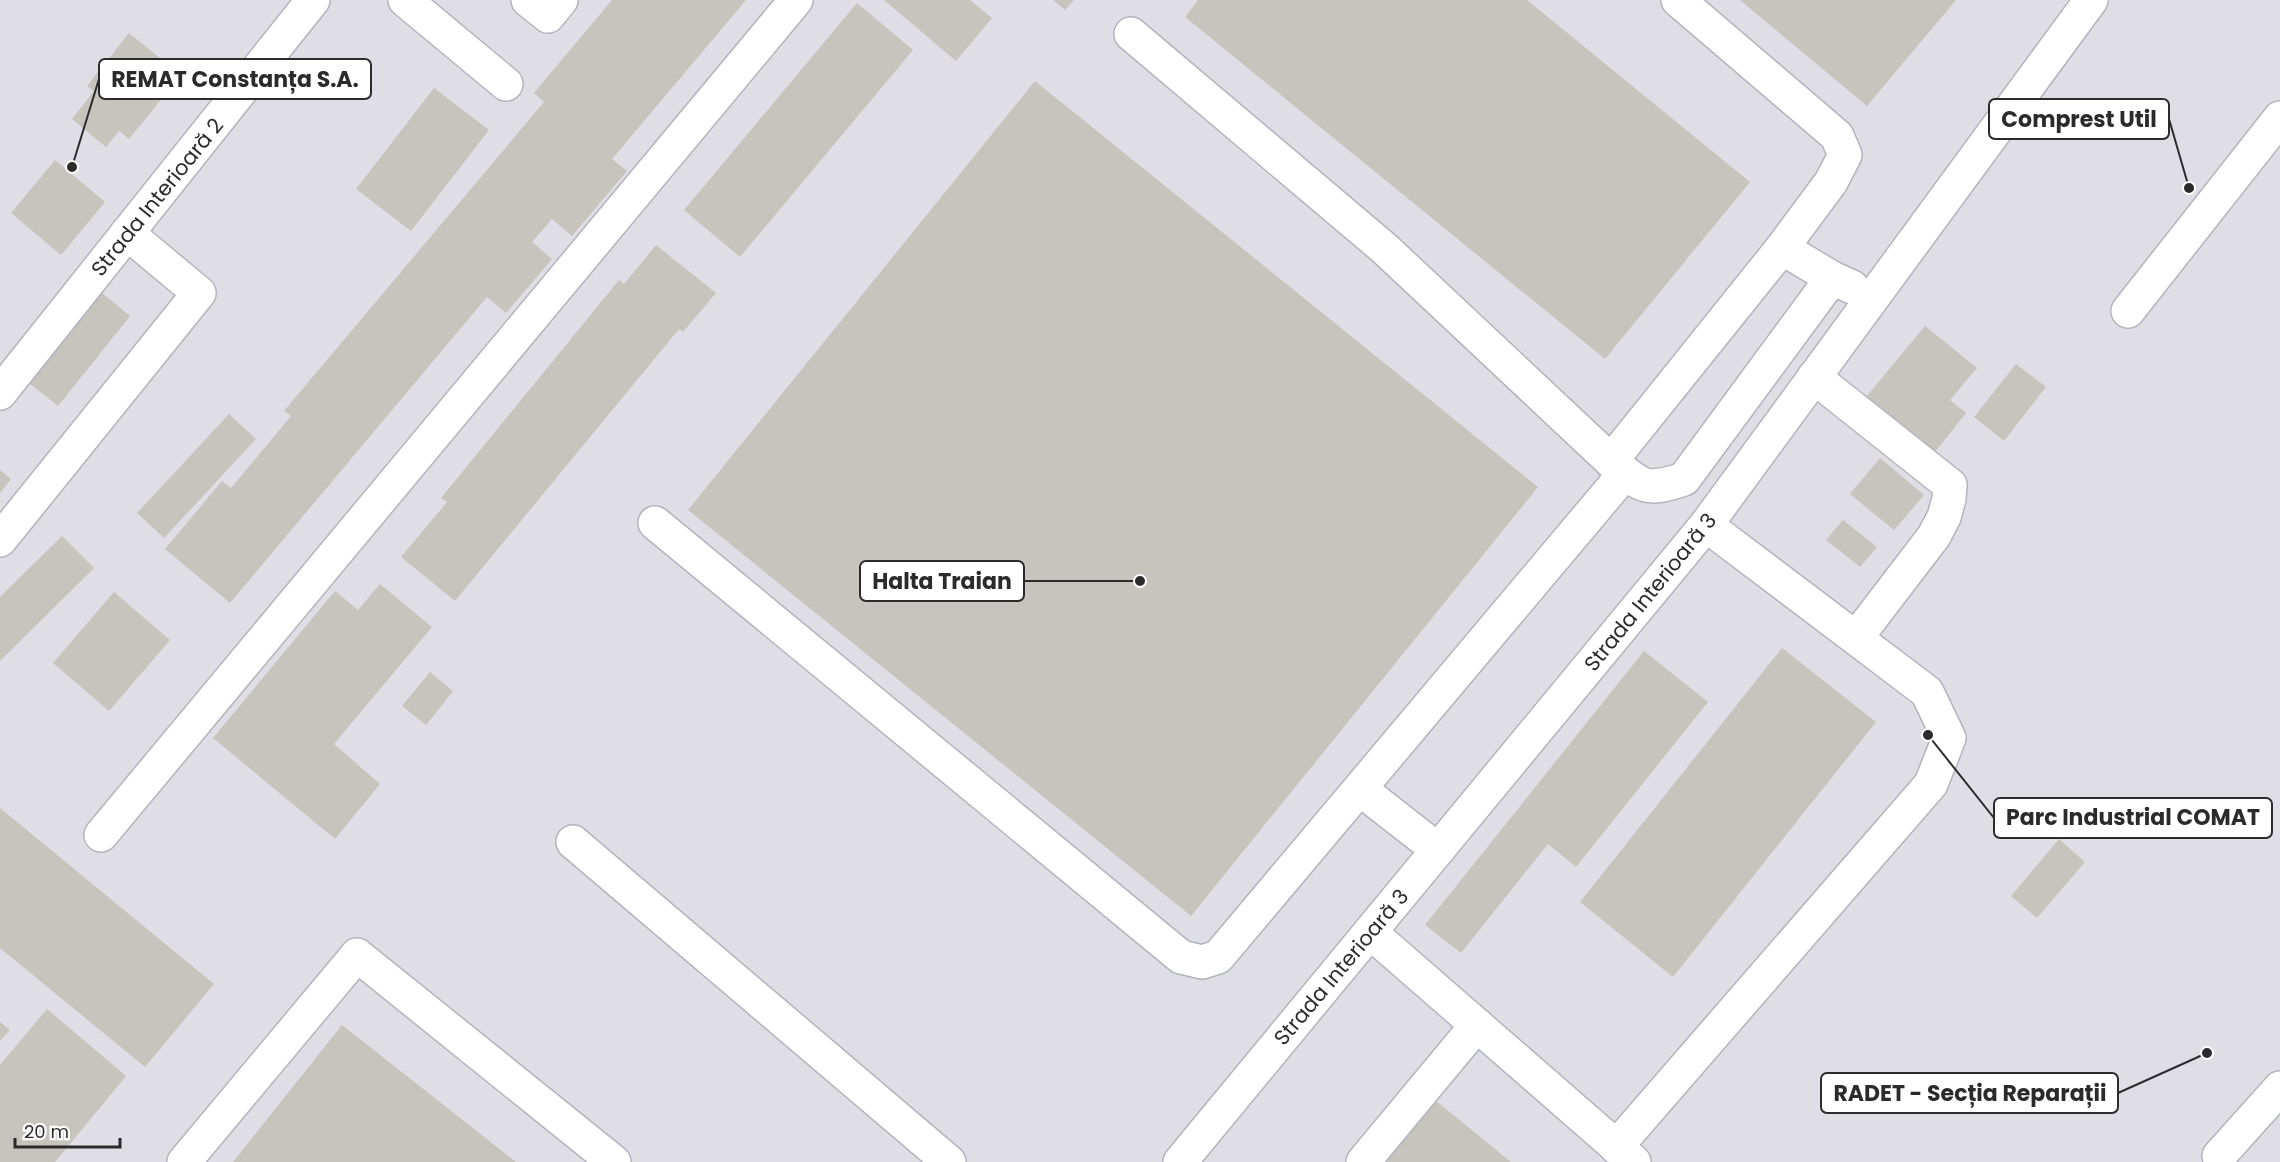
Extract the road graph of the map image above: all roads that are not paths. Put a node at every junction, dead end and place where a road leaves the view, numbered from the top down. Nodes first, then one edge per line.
1 (313, 0) edge
2 (405, 0) edge
3 (528, 0) edge
4 (561, 0) edge
5 (796, 0) edge
6 (1678, 0) edge
7 (2091, 0) edge
8 (1131, 34) dead end
9 (506, 84) dead end
10 (2280, 118) edge
11 (127, 233) junction
12 (1782, 248) junction
13 (1832, 278) junction
14 (1873, 297) junction
15 (2128, 311) dead end
16 (1814, 377) junction
17 (0, 393) edge
18 (1618, 467) junction
19 (655, 523) dead end
20 (1706, 525) junction
21 (0, 540) edge
22 (1856, 638) junction
23 (1359, 789) junction
24 (101, 835) dead end
25 (573, 842) dead end
26 (1437, 850) junction
27 (1370, 932) junction
28 (1477, 1024) junction
29 (2280, 1088) edge
30 (1625, 1154) edge
31 (2219, 1156) dead end
32 (184, 1162) edge
33 (614, 1162) edge
34 (949, 1162) edge
35 (1180, 1162) edge
36 (1363, 1162) edge

1 - 11 lane, Strada Interioară 2
2 - 9 lane
3 - 4 lane
5 - 24 lane
6 - 12 lane
7 - 14 lane, Strada Interioară 3
8 - 18 lane
10 - 15 lane
11 - 17 lane, Strada Interioară 2
11 - 21 lane
12 - 13 lane
12 - 18 lane
13 - 14 lane
13 - 18 lane
14 - 16 lane, Strada Interioară 3
16 - 20 lane, Strada Interioară 3
16 - 22 lane
18 - 23 lane
19 - 23 lane
20 - 22 lane
20 - 26 lane, Strada Interioară 3
22 - 30 lane
23 - 26 lane
25 - 34 lane
26 - 27 lane, Strada Interioară 3
27 - 28 lane
27 - 35 lane, Strada Interioară 3
28 - 30 lane
28 - 36 lane
29 - 31 lane
32 - 33 lane

